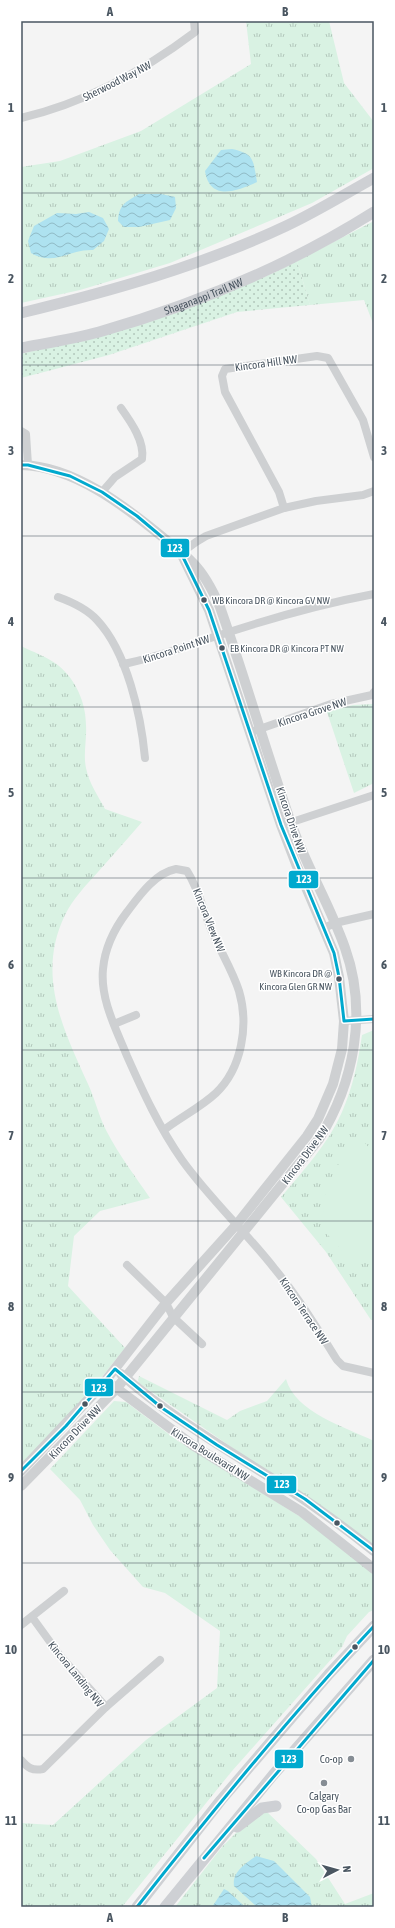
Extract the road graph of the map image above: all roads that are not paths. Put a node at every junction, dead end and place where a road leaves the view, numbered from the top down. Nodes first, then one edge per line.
1 (194, 21) edge
2 (21, 118) edge
3 (374, 178) edge
4 (374, 212) edge
5 (21, 313) edge
6 (21, 348) edge
7 (121, 408) dead end
8 (21, 431) edge
9 (374, 457) edge
10 (25, 465) edge
11 (374, 491) edge
12 (102, 492) junction
13 (284, 508) junction
14 (181, 553) junction
15 (374, 594) edge
16 (58, 597) dead end
17 (229, 632) junction
18 (218, 636) junction
19 (123, 664) junction
20 (374, 692) edge
21 (261, 729) junction
22 (250, 733) junction
23 (145, 758) dead end
24 (374, 795) edge
25 (286, 823) junction
26 (374, 914) edge
27 (335, 923) junction
28 (324, 928) junction
29 (136, 1015) dead end
30 (374, 1019) edge
31 (356, 1020) junction
32 (344, 1021) junction
33 (114, 1024) junction
34 (164, 1130) junction
35 (237, 1224) junction
36 (244, 1232) junction
37 (127, 1266) dead end
38 (166, 1303) junction
39 (173, 1317) junction
40 (202, 1344) dead end
41 (115, 1369) junction
42 (374, 1373) edge
43 (125, 1378) junction
44 (106, 1380) junction
45 (116, 1389) junction
46 (21, 1471) edge
47 (21, 1486) edge
48 (374, 1551) edge
49 (374, 1569) edge
50 (64, 1592) dead end
51 (32, 1618) junction
52 (21, 1625) edge
53 (374, 1626) edge
54 (160, 1660) dead end
55 (374, 1660) edge
56 (106, 1707) junction
57 (21, 1760) edge
58 (276, 1806) dead end
59 (212, 1848) junction
60 (137, 1907) edge
61 (165, 1907) edge

1 - 2 street, Sherwood Way NW
3 - 5 main road
4 - 6 main road, Shaganappi Trail NW
7 - 12 street
8 - 10 street
9 - 13 street, Kincora Hill NW
10 - 12 street, Kincora Drive NW
11 - 13 street
12 - 14 street, Kincora Drive NW
13 - 14 street
14 - 17 street, Kincora Drive NW
14 - 18 street, Kincora Drive NW
15 - 17 street
16 - 19 street
17 - 18 street, Kincora Point NW
17 - 21 street, Kincora Drive NW
18 - 19 street, Kincora Point NW
18 - 22 street, Kincora Drive NW
19 - 23 street
20 - 21 street, Kincora Grove NW
21 - 22 street, Kincora Grove NW
21 - 25 street, Kincora Drive NW
22 - 25 street, Kincora Drive NW
24 - 25 street
25 - 27 street, Kincora Drive NW
25 - 28 street, Kincora Drive NW
26 - 27 street
27 - 28 street
27 - 31 street, Kincora Drive NW
28 - 32 street, Kincora Drive NW
29 - 33 street
30 - 31 street
31 - 32 street
31 - 36 street, Kincora Drive NW
32 - 35 street, Kincora Drive NW
33 - 34 street, Kincora View NW
33 - 34 street, Kincora View NW
34 - 35 street, Kincora View NW
35 - 36 street, Kincora View NW
35 - 38 street, Kincora Drive NW
36 - 39 street, Kincora Drive NW
36 - 42 street, Kincora Terrace NW
37 - 38 street
38 - 39 street
38 - 41 street, Kincora Drive NW
39 - 40 street
39 - 43 street, Kincora Drive NW
41 - 43 street, Kincora Boulevard NW
41 - 44 street, Kincora Drive NW
43 - 45 street, Kincora Drive NW
43 - 48 street, Kincora Boulevard NW
44 - 45 street, Kincora Boulevard NW
44 - 46 street, Kincora Drive NW
45 - 47 street, Kincora Drive NW
45 - 49 street, Kincora Boulevard NW
50 - 51 street
51 - 52 street
51 - 56 street, Kincora Landing NW
53 - 60 main road
54 - 56 street
55 - 59 main road
56 - 57 street, Kincora Landing NW
58 - 59 main road
59 - 61 main road

